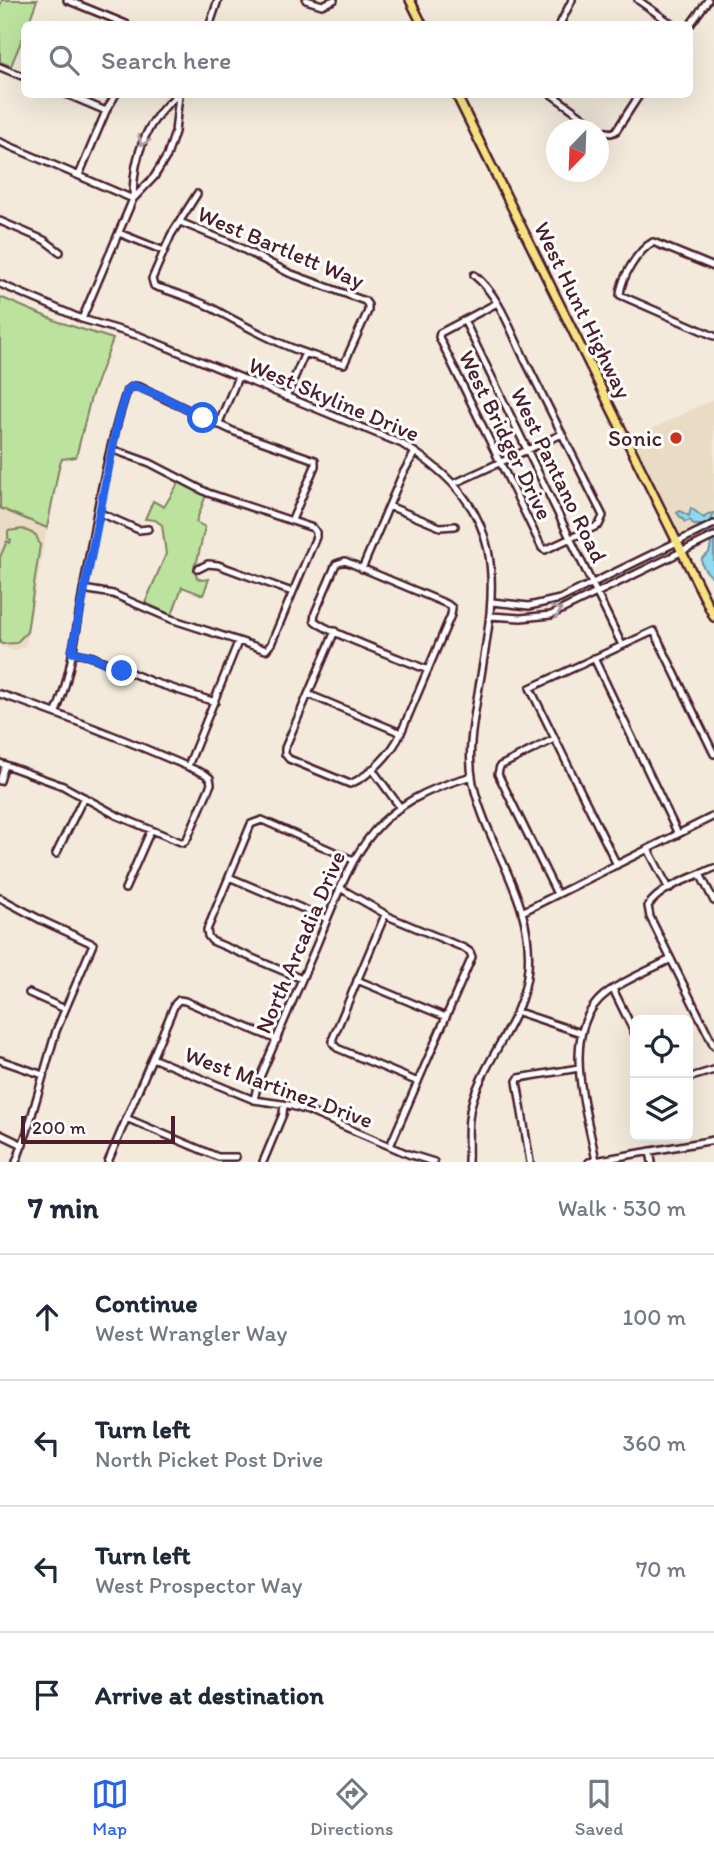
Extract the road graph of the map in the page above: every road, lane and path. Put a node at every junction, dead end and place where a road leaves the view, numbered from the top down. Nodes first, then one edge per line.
1 (67, 0) edge
2 (218, 0) edge
3 (306, 0) edge
4 (334, 0) edge
5 (410, 0) edge
6 (572, 0) edge
7 (638, 0) edge
8 (708, 0) edge
9 (119, 21) edge
10 (211, 21) edge
11 (420, 21) edge
12 (562, 21) edge
13 (668, 21) edge
14 (693, 21) edge
15 (0, 67) edge
16 (21, 76) edge
17 (75, 98) edge
18 (114, 98) edge
19 (176, 98) edge
20 (179, 98) edge
21 (458, 98) edge
22 (557, 98) edge
23 (637, 98) edge
24 (106, 111) junction
25 (0, 142) edge
26 (79, 175) junction
27 (197, 194) dead end
28 (133, 199) junction
29 (0, 221) edge
30 (180, 222) junction
31 (119, 233) junction
32 (164, 251) junction
33 (60, 252) dead end
34 (714, 267) edge
35 (474, 275) dead end
36 (0, 285) edge
37 (497, 303) junction
38 (82, 319) junction
39 (464, 320) junction
40 (714, 336) edge
41 (304, 353) junction
42 (238, 377) junction
43 (286, 397) junction
44 (218, 425) junction
45 (562, 434) junction
46 (111, 449) junction
47 (528, 450) junction
48 (415, 452) junction
49 (500, 463) junction
50 (453, 484) junction
51 (389, 506) junction
52 (98, 512) junction
53 (292, 520) junction
54 (714, 524) edge
55 (455, 526) dead end
56 (148, 529) dead end
57 (714, 536) edge
58 (571, 539) junction
59 (677, 541) junction
60 (682, 551) junction
61 (198, 569) dead end
62 (362, 569) junction
63 (593, 582) junction
64 (83, 589) junction
65 (292, 592) junction
66 (598, 593) junction
67 (492, 602) junction
68 (490, 616) junction
69 (714, 617) edge
70 (335, 631) junction
71 (238, 642) junction
72 (622, 645) junction
73 (72, 652) junction
74 (594, 658) junction
75 (428, 670) junction
76 (0, 694) edge
77 (308, 694) junction
78 (215, 702) junction
79 (56, 712) junction
80 (401, 733) junction
81 (554, 739) junction
82 (714, 754) edge
83 (3, 764) edge
84 (188, 766) junction
85 (372, 769) junction
86 (472, 776) junction
87 (0, 781) edge
88 (84, 797) junction
89 (400, 807) junction
90 (714, 816) edge
91 (151, 830) junction
92 (678, 834) junction
93 (648, 849) junction
94 (56, 854) dead end
95 (353, 860) junction
96 (617, 865) junction
97 (714, 868) edge
98 (700, 874) junction
99 (229, 877) junction
100 (340, 888) junction
101 (125, 890) dead end
102 (669, 890) junction
103 (557, 894) junction
104 (0, 898) edge
105 (714, 901) edge
106 (524, 911) junction
107 (385, 915) junction
108 (327, 919) junction
109 (671, 959) junction
110 (302, 979) junction
111 (357, 980) junction
112 (613, 989) junction
113 (29, 993) dead end
114 (65, 1009) junction
115 (518, 1012) junction
116 (446, 1017) junction
117 (630, 1024) edge
118 (581, 1033) junction
119 (276, 1040) junction
120 (714, 1046) edge
121 (152, 1058) junction
122 (0, 1060) edge
123 (579, 1068) junction
124 (714, 1070) edge
125 (43, 1075) junction
126 (693, 1076) edge
127 (418, 1082) junction
128 (254, 1100) junction
129 (284, 1104) junction
130 (126, 1118) junction
131 (0, 1134) edge
132 (714, 1140) edge
133 (23, 1144) junction
134 (390, 1146) junction
135 (650, 1151) junction
136 (236, 1157) dead end
137 (420, 1160) edge
138 (469, 1161) edge
139 (592, 1161) edge
140 (16, 1162) edge
141 (108, 1162) edge
142 (263, 1162) edge
143 (434, 1162) edge
144 (460, 1162) edge
145 (530, 1162) edge
146 (652, 1162) edge

1 - 9 street
2 - 10 street
3 - 4 street
5 - 11 main road
6 - 12 street
7 - 13 street
8 - 14 street
15 - 16 street
17 - 24 street
18 - 24 street
19 -> 28 street
20 - 28 street
21 - 59 main road, West Hunt Highway
22 - 23 street
24 - 26 street
25 - 26 street
26 - 28 street
27 - 30 street
28 - 31 street
29 - 33 street
30 - 32 street
30 - 41 street, West Bartlett Way
31 - 32 street
31 - 38 street
32 - 41 street
34 - 40 street
35 - 37 street
36 - 38 street, West Skyline Drive
37 - 39 street
37 - 45 street
38 - 42 street, West Skyline Drive
39 - 47 street, West Pantano Road
39 - 49 street, West Bridger Drive
41 - 43 street
42 - 43 street, West Skyline Drive
42 - 44 street
43 - 48 street, West Skyline Drive
44 - 46 street
44 - 53 street
45 - 47 street
45 - 58 street
46 - 52 street
46 - 53 street
47 - 49 street
47 - 58 street, West Pantano Road
48 - 50 street, West Skyline Drive
48 - 51 street
49 - 50 street
49 - 58 street, West Bridger Drive
50 - 67 street, West Skyline Drive
51 - 55 street
51 - 62 street
52 - 56 street
52 - 64 street
53 - 65 street
54 - 59 street
57 - 60 street
58 - 63 street, West Pantano Road
59 - 60 main road, West Hunt Highway
59 - 63 street
60 - 66 street
60 - 69 main road, West Hunt Highway
61 - 65 street
62 - 70 street
62 - 75 street
63 - 66 street, West Pantano Road
63 - 67 street
64 - 71 street
64 - 73 street
65 - 71 street
68 -> 66 street
66 - 72 street, West Pantano Road
67 - 68 street, West Skyline Drive
68 - 86 street, West Skyline Drive
70 - 75 street
70 - 77 street
71 - 78 street
72 - 74 street
72 - 82 street
73 - 78 street
73 - 79 street
74 - 81 street
74 - 92 street
75 - 80 street
76 - 79 street
77 - 80 street
77 - 85 street
78 - 84 street
79 - 84 street
80 - 85 street
81 - 96 street
81 - 103 street
83 - 87 street
83 - 88 street
84 - 91 street
85 - 89 street
86 - 89 street, North Arcadia Drive
86 - 106 street, West Skyline Drive
88 - 91 street
88 - 94 street
89 - 95 street, North Arcadia Drive
90 - 92 street
91 - 101 street
92 - 93 street
93 - 96 street
93 - 102 street
95 - 99 street
95 - 100 street, North Arcadia Drive
96 - 103 street
97 - 98 street
98 - 102 street
98 - 105 street
99 - 108 street
99 - 110 street
100 - 107 street
100 - 108 street, North Arcadia Drive
102 - 109 street
103 - 106 street
104 - 114 street
106 - 115 street, West Skyline Drive
107 - 111 street
107 - 116 street
108 - 110 street, North Arcadia Drive
109 - 112 street
109 - 120 street
110 - 119 street, North Arcadia Drive
111 - 116 street
111 - 127 street
112 - 117 street
112 - 118 street
113 - 114 street
114 - 125 street
115 - 118 street
115 - 138 street, West Skyline Drive
116 - 127 street
118 - 123 street
119 - 121 street
119 - 128 street, North Arcadia Drive
121 - 128 street, West Martinez Drive
121 - 130 street
122 - 125 street
123 - 139 street
123 - 145 street
124 - 126 street
125 - 133 street
127 - 134 street
128 - 129 street, West Martinez Drive
129 - 134 street, West Martinez Drive
129 - 142 street
130 - 136 street
130 - 141 street
131 - 133 street
132 - 135 street
133 - 140 street
134 - 137 street, West Martinez Drive
135 - 139 street
135 - 146 street
137 - 143 street, West Martinez Drive
138 - 144 street

